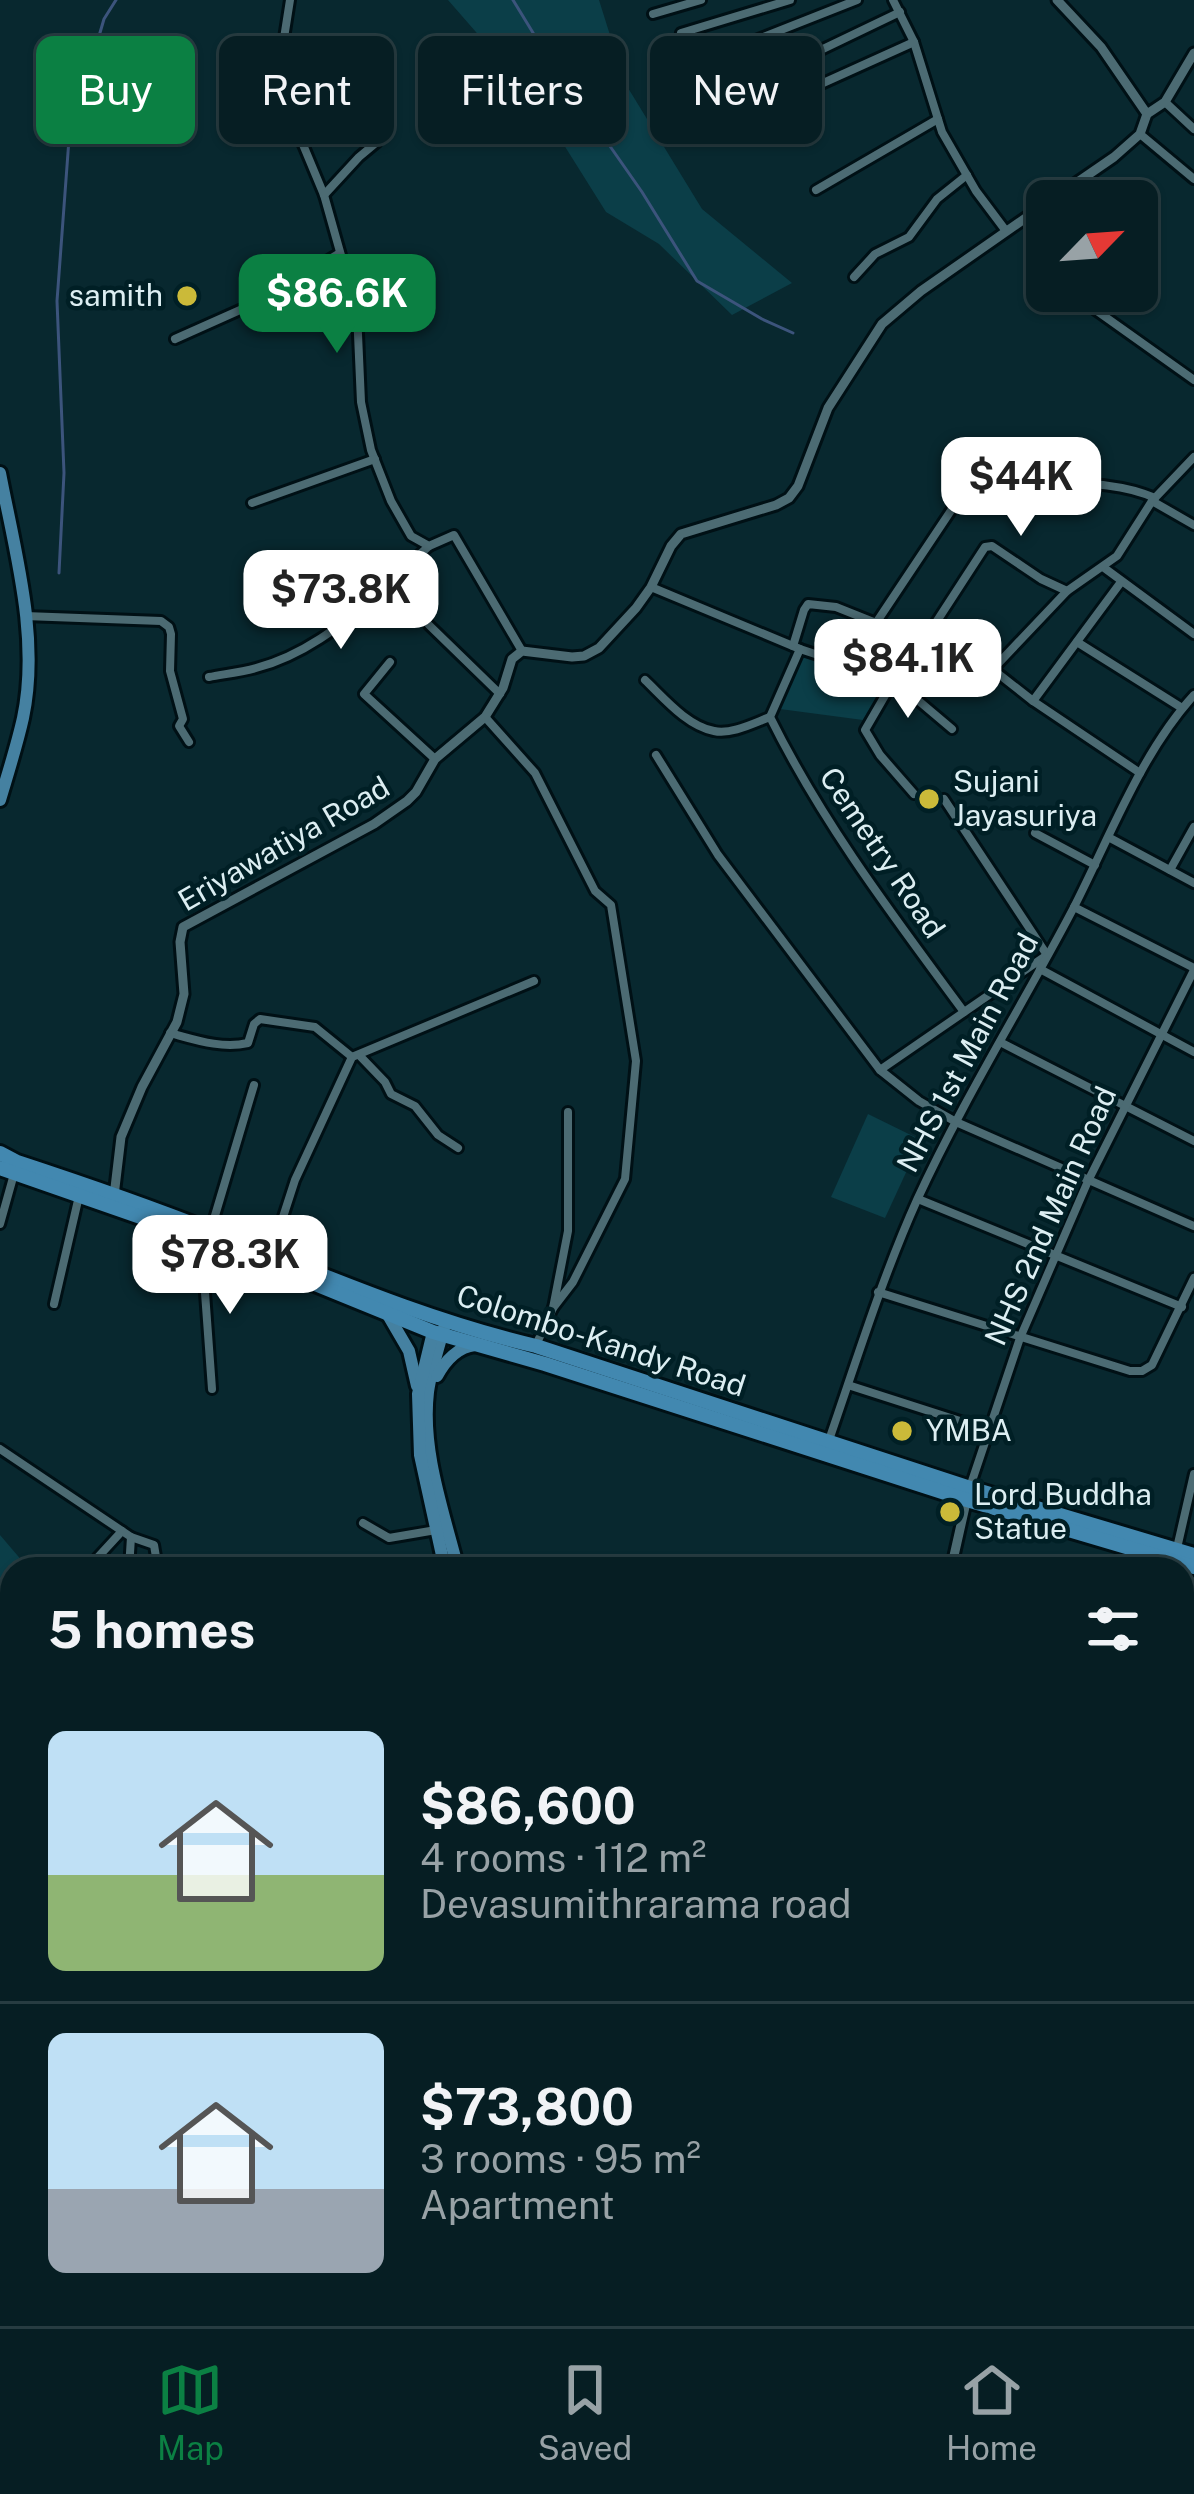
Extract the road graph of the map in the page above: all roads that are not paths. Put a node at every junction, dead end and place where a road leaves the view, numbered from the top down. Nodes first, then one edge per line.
1 (290, 0) edge
2 (700, 0) edge
3 (790, 0) edge
4 (857, 0) edge
5 (893, 0) edge
6 (1057, 0) edge
7 (900, 12) junction
8 (653, 14) dead end
9 (681, 33) dead end
10 (284, 36) edge
11 (766, 36) edge
12 (914, 42) junction
13 (822, 49) edge
14 (1194, 53) edge
15 (1183, 71) junction
16 (1194, 79) edge
17 (822, 84) edge
18 (1165, 102) junction
19 (1147, 114) junction
20 (938, 118) junction
21 (1194, 129) edge
22 (1140, 134) junction
23 (303, 144) edge
24 (375, 144) edge
25 (967, 175) junction
26 (1194, 179) edge
27 (1082, 180) edge
28 (816, 190) dead end
29 (324, 195) junction
30 (1026, 218) edge
31 (1006, 231) junction
32 (340, 253) junction
33 (854, 277) dead end
34 (1098, 312) edge
35 (175, 339) dead end
36 (1194, 380) edge
37 (375, 458) junction
38 (1194, 458) edge
39 (0, 473) edge
40 (1033, 482) dead end
41 (1153, 499) junction
42 (252, 503) dead end
43 (952, 509) dead end
44 (1194, 525) edge
45 (429, 546) junction
46 (1103, 567) junction
47 (1121, 581) junction
48 (651, 587) junction
49 (1067, 590) junction
50 (26, 616) junction
51 (935, 623) junction
52 (429, 625) dead end
53 (1194, 634) edge
54 (1078, 642) junction
55 (797, 648) junction
56 (522, 652) junction
57 (391, 662) dead end
58 (993, 669) junction
59 (209, 677) dead end
60 (645, 680) dead end
61 (893, 680) junction
62 (500, 694) junction
63 (1194, 695) edge
64 (1033, 701) junction
65 (1182, 708) junction
66 (485, 717) junction
67 (770, 717) junction
68 (952, 729) dead end
69 (189, 742) dead end
70 (656, 755) dead end
71 (435, 759) junction
72 (1140, 772) junction
73 (914, 794) dead end
74 (944, 799) dead end
75 (0, 800) edge
76 (1194, 827) edge
77 (1035, 833) dead end
78 (1110, 838) junction
79 (1095, 865) junction
80 (1170, 870) junction
81 (1194, 883) edge
82 (1074, 907) junction
83 (1047, 955) junction
84 (1194, 969) edge
85 (1040, 970) junction
86 (534, 981) dead end
87 (964, 1012) junction
88 (170, 1034) junction
89 (1161, 1034) junction
90 (1000, 1042) junction
91 (1194, 1052) edge
92 (355, 1056) junction
93 (880, 1070) junction
94 (254, 1085) dead end
95 (1125, 1106) junction
96 (568, 1112) dead end
97 (956, 1122) junction
98 (1194, 1141) edge
99 (458, 1148) dead end
100 (0, 1154) edge
101 (7, 1171) edge
102 (1088, 1181) junction
103 (79, 1195) junction
104 (114, 1196) junction
105 (918, 1199) junction
106 (0, 1224) edge
107 (1194, 1226) edge
108 (211, 1236) junction
109 (1057, 1253) junction
110 (271, 1255) junction
111 (1194, 1278) edge
112 (878, 1292) junction
113 (54, 1304) dead end
114 (1182, 1306) junction
115 (553, 1308) junction
116 (388, 1315) junction
117 (440, 1329) junction
118 (1020, 1338) junction
119 (476, 1345) junction
120 (536, 1346) junction
121 (848, 1385) junction
122 (212, 1389) dead end
123 (423, 1394) junction
124 (988, 1430) junction
125 (827, 1448) junction
126 (0, 1449) edge
127 (1194, 1474) edge
128 (968, 1494) junction
129 (364, 1523) dead end
130 (436, 1530) junction
131 (122, 1531) junction
132 (131, 1537) junction
133 (1177, 1550) junction
134 (1194, 1555) edge
135 (98, 1557) edge
136 (130, 1557) edge
137 (156, 1557) edge
138 (442, 1557) edge
139 (455, 1557) edge
140 (954, 1557) edge
141 (1163, 1557) edge

1 - 10 street
2 - 8 street
3 - 9 street
4 - 11 street
5 - 7 street
6 - 19 street
7 - 12 street
7 - 13 street
12 - 17 street
12 - 20 street
14 - 15 street
15 - 16 street
15 - 18 street
18 - 19 street
18 - 21 street
19 - 22 street
20 - 25 street
20 - 28 street
22 - 26 street
22 - 27 street
23 - 29 street
24 - 29 street
25 - 31 street
25 - 33 street
29 - 32 street
30 - 31 street
31 - 48 street
32 - 35 street
32 - 37 street
34 - 36 street
37 - 42 street
37 - 45 street
38 - 41 street
39 - 50 main road
40 - 41 street
41 - 44 street
41 - 46 street
43 - 55 street
45 - 56 street
45 - 59 street
46 - 47 street
46 - 49 street
47 - 53 street
47 - 54 street
48 - 55 street
48 - 56 street
49 - 51 street
49 - 58 street
50 - 69 street
50 - 75 main road
51 - 58 street
51 - 61 street
52 - 62 street
54 - 64 street
54 - 65 street
55 - 61 street
55 - 67 street
56 - 62 street, Eriyawatiya Road
57 - 71 street
58 - 64 street
60 - 67 street
61 - 68 street
61 - 73 street, Cemetry Road
62 - 66 street, Eriyawatiya Road
63 - 65 street, NHS 1st Main Road
64 - 72 street
65 - 72 street, NHS 1st Main Road
66 - 71 street, Eriyawatiya Road
66 - 115 street
67 - 87 street, Cemetry Road
70 - 93 street
71 - 88 street, Eriyawatiya Road
72 - 78 street, NHS 1st Main Road
74 - 83 street
76 - 80 street
77 - 79 street
78 - 79 street, NHS 1st Main Road
78 - 80 street
79 - 82 street, NHS 1st Main Road
80 - 81 street
82 - 83 street, NHS 1st Main Road
82 - 84 street
83 - 85 street, NHS 1st Main Road
83 - 87 street
84 - 89 street, NHS 2nd Main Road
85 - 89 street
85 - 90 street, NHS 1st Main Road
86 - 92 street
87 - 93 street
88 - 92 street
88 - 104 street, Eriyawatiya Road
89 - 91 street
89 - 95 street, NHS 2nd Main Road
90 - 95 street
90 - 97 street, NHS 1st Main Road
92 - 99 street
92 - 110 street
93 - 97 street
94 - 108 street
95 - 98 street
95 - 102 street, NHS 2nd Main Road
96 - 115 street
97 - 102 street
97 - 105 street, NHS 1st Main Road
100 - 104 highway, Colombo-Kandy Road
101 - 103 highway, Colombo-Kandy Road
101 - 106 street
102 - 107 street
102 - 109 street, NHS 2nd Main Road
103 - 108 highway, Colombo-Kandy Road
103 - 113 street
104 - 108 highway, Colombo-Kandy Road
105 - 109 street
105 - 112 street, NHS 1st Main Road
108 - 110 highway, Colombo-Kandy Road
108 - 116 highway, Colombo-Kandy Road
108 - 122 street
109 - 114 street
109 - 118 street, NHS 2nd Main Road
110 - 117 highway, Colombo-Kandy Road
111 - 114 street
112 - 118 street
112 - 121 street, NHS 1st Main Road
114 - 118 street
115 - 120 street
116 - 117 highway, Colombo-Kandy Road
116 - 123 main road
117 - 119 highway, Colombo-Kandy Road
117 - 120 highway, Colombo-Kandy Road
117 - 123 main road
118 - 124 street, NHS 2nd Main Road
119 - 123 main road
119 - 125 highway, Colombo-Kandy Road
120 - 125 highway, Colombo-Kandy Road
121 - 124 street
121 - 125 street, NHS 1st Main Road
123 - 130 main road
123 - 139 main road
124 - 128 street, NHS 2nd Main Road
125 - 128 highway, Colombo-Kandy Road
126 - 131 street
127 - 133 street
128 - 133 highway, Colombo-Kandy Road
128 - 140 street
128 - 141 highway, Colombo-Kandy Road
129 - 130 street
130 - 138 main road
131 - 132 street
131 - 135 street
132 - 136 street
132 - 137 street
133 - 134 highway, Colombo-Kandy Road

